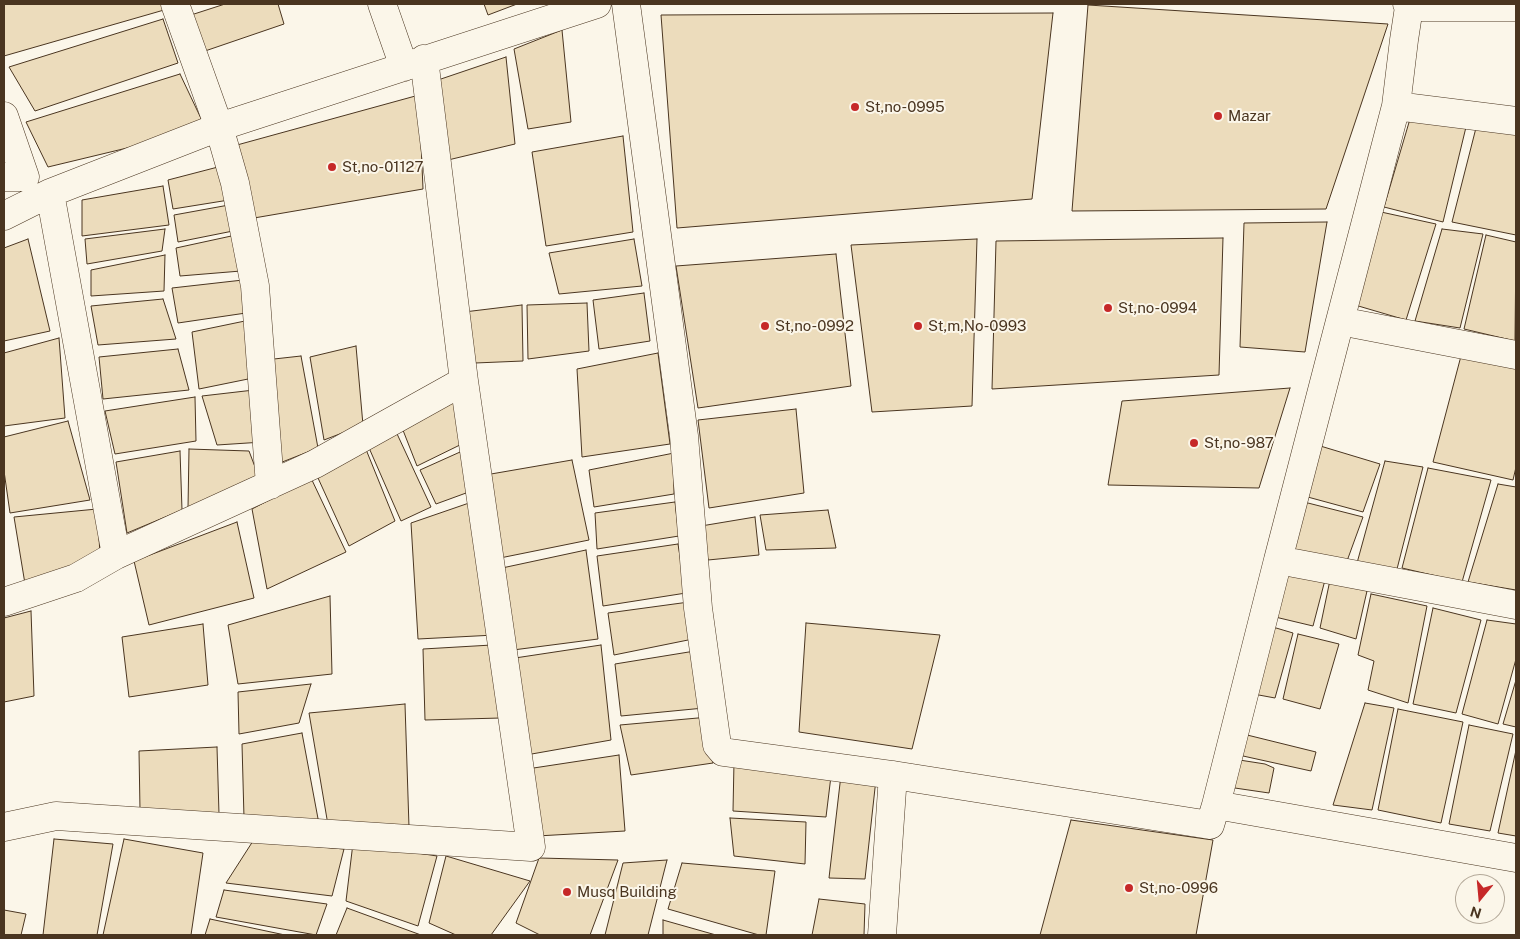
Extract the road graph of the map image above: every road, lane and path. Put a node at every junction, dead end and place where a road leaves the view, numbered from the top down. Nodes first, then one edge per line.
1 (175, 4) edge
2 (382, 4) edge
3 (597, 4) edge
4 (626, 4) edge
5 (1408, 5) edge
6 (1449, 5) edge
7 (1516, 7) edge
8 (414, 63) junction
9 (1396, 106) junction
10 (4, 116) edge
11 (1516, 121) edge
12 (219, 126) junction
13 (4, 177) edge
14 (50, 193) junction
15 (4, 216) edge
16 (1340, 321) junction
17 (1516, 355) edge
18 (464, 381) junction
19 (270, 485) junction
20 (116, 555) junction
21 (1278, 560) junction
22 (4, 602) edge
23 (1516, 605) edge
24 (893, 775) junction
25 (1216, 805) junction
26 (4, 826) edge
27 (1516, 858) edge
28 (882, 935) edge

1 - 12 street
2 - 8 street
3 - 8 street
4 - 24 street
5 - 6 street
5 - 9 street
6 - 7 street
8 - 12 street
8 - 18 street
9 - 11 street
9 - 16 street
10 - 13 street
12 - 14 street
12 - 19 street
14 - 15 street
14 - 20 street
16 - 17 street
16 - 21 street
18 - 19 street
18 - 26 street
19 - 20 street
20 - 22 street
21 - 23 street
21 - 25 street
24 - 25 street
24 - 28 street
25 - 27 street

